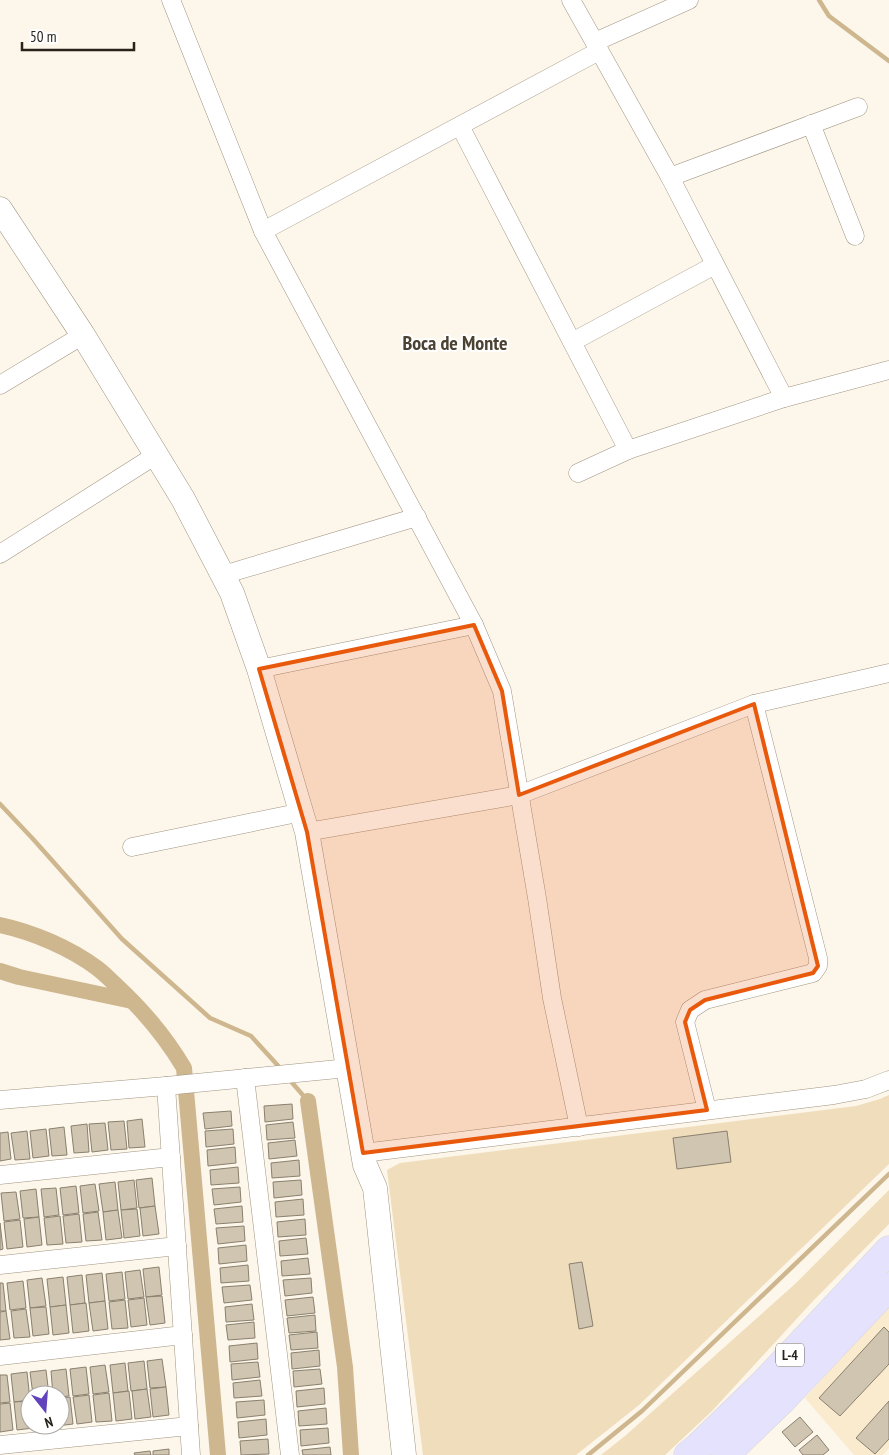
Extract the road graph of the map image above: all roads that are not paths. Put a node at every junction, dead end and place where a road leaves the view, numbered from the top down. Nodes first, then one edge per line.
1 (171, 0) edge
2 (571, 0) edge
3 (689, 0) edge
4 (597, 47) junction
5 (858, 107) dead end
6 (811, 124) junction
7 (460, 126) junction
8 (670, 177) junction
9 (0, 208) edge
10 (263, 231) junction
11 (855, 236) dead end
12 (715, 265) junction
13 (83, 335) junction
14 (572, 342) junction
15 (889, 370) edge
16 (0, 385) edge
17 (784, 398) junction
18 (628, 450) junction
19 (156, 455) junction
20 (578, 473) dead end
21 (417, 517) junction
22 (0, 554) edge
23 (223, 575) junction
24 (474, 625) junction
25 (259, 669) junction
26 (889, 673) edge
27 (754, 704) junction
28 (520, 795) junction
29 (305, 822) junction
30 (132, 847) dead end
31 (336, 1070) junction
32 (245, 1078) junction
33 (889, 1080) edge
34 (166, 1086) junction
35 (0, 1100) edge
36 (708, 1110) junction
37 (579, 1126) junction
38 (171, 1157) junction
39 (364, 1159) junction
40 (0, 1175) edge
41 (177, 1246) junction
42 (889, 1250) edge
43 (0, 1265) edge
44 (889, 1287) edge
45 (183, 1335) junction
46 (0, 1356) edge
47 (189, 1426) junction
48 (0, 1445) edge
49 (191, 1455) edge
50 (290, 1455) edge
51 (389, 1455) edge
52 (404, 1455) edge
53 (688, 1455) edge
54 (725, 1455) edge

1 - 10 street
2 - 4 street
3 - 4 street
4 - 7 street
4 - 8 street
5 - 6 street
6 - 8 street
6 - 11 street
7 - 10 street
7 - 14 street
8 - 12 street
9 - 13 main road
10 - 21 street
12 - 14 street
12 - 17 street
13 - 16 street
13 - 19 main road
14 - 18 street
15 - 17 street
17 - 18 street
18 - 20 street
19 - 22 street
19 - 23 main road
21 - 23 street
21 - 24 street
23 - 25 main road
24 - 25 street
24 - 28 street
25 - 29 main road
26 - 27 street
27 - 28 street
27 - 36 street
28 - 29 street
28 - 37 street
29 - 30 street
29 - 31 main road
31 - 32 street
31 - 39 main road
32 - 34 street
32 - 50 street
33 - 36 street
34 - 35 street
34 - 38 street
36 - 37 street
37 - 39 street
38 - 40 street
38 - 41 street
39 - 51 main road
39 - 52 main road
41 - 43 street
41 - 45 street
42 - 53 main road, L-4
44 - 54 main road, L-4
45 - 46 street
45 - 47 street
47 - 48 street
47 - 49 street

